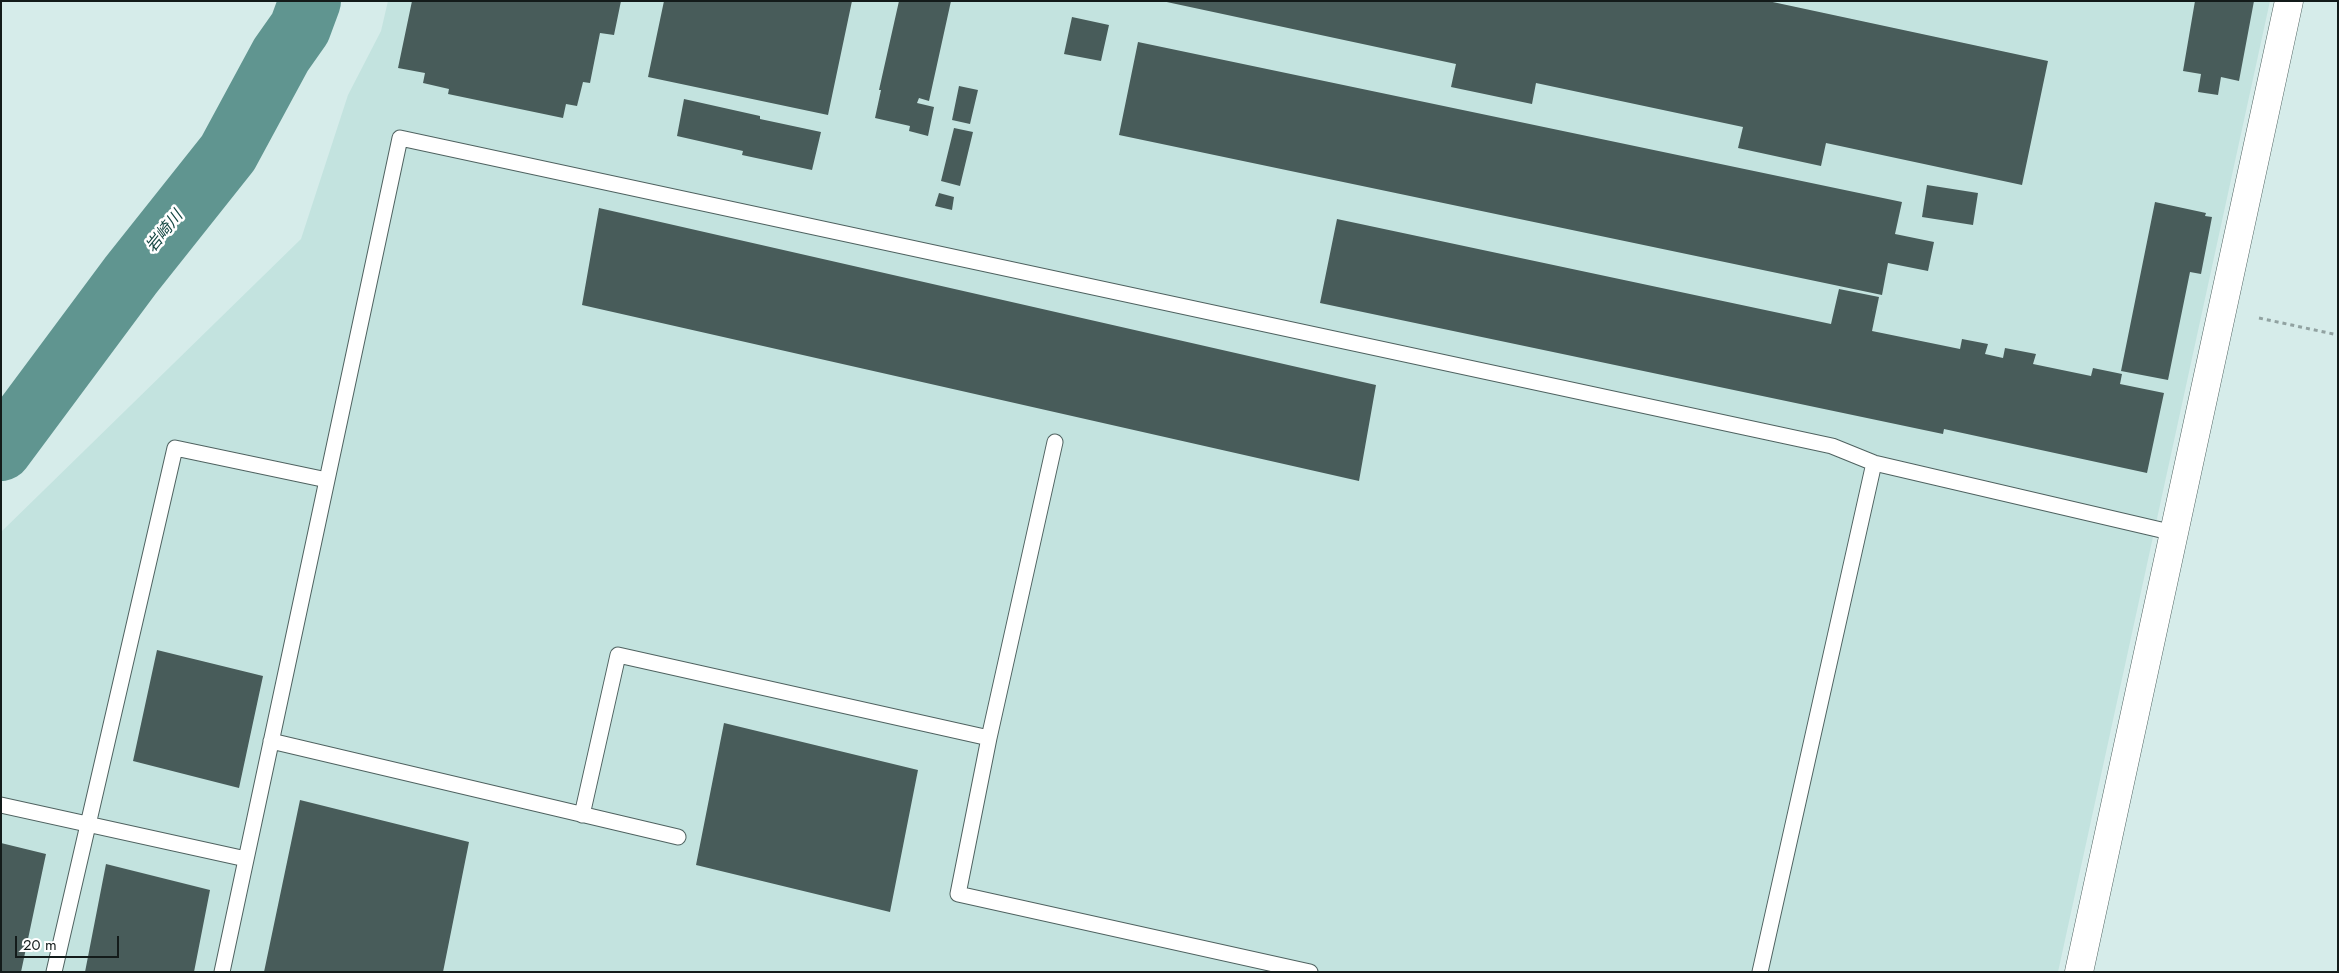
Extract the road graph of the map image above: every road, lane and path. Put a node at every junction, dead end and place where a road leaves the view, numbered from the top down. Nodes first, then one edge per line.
1 (2289, 1) edge
2 (2259, 318) dead end
3 (2338, 335) edge
4 (1056, 442) dead end
5 (1874, 463) junction
6 (327, 480) junction
7 (2174, 533) junction
8 (989, 738) junction
9 (271, 741) junction
10 (1, 805) edge
11 (582, 815) junction
12 (88, 824) junction
13 (678, 837) dead end
14 (246, 859) junction
15 (54, 972) edge
16 (222, 972) edge
17 (1310, 972) edge
18 (1760, 972) edge
19 (2079, 972) edge

1 - 7 street
2 - 3 path
4 - 8 lane
5 - 6 lane
5 - 7 lane
5 - 18 lane
6 - 9 lane
6 - 12 lane
7 - 19 street
8 - 11 lane
8 - 17 lane
9 - 11 lane
9 - 14 lane
10 - 12 lane
11 - 13 lane
12 - 14 lane
12 - 15 lane
14 - 16 lane

